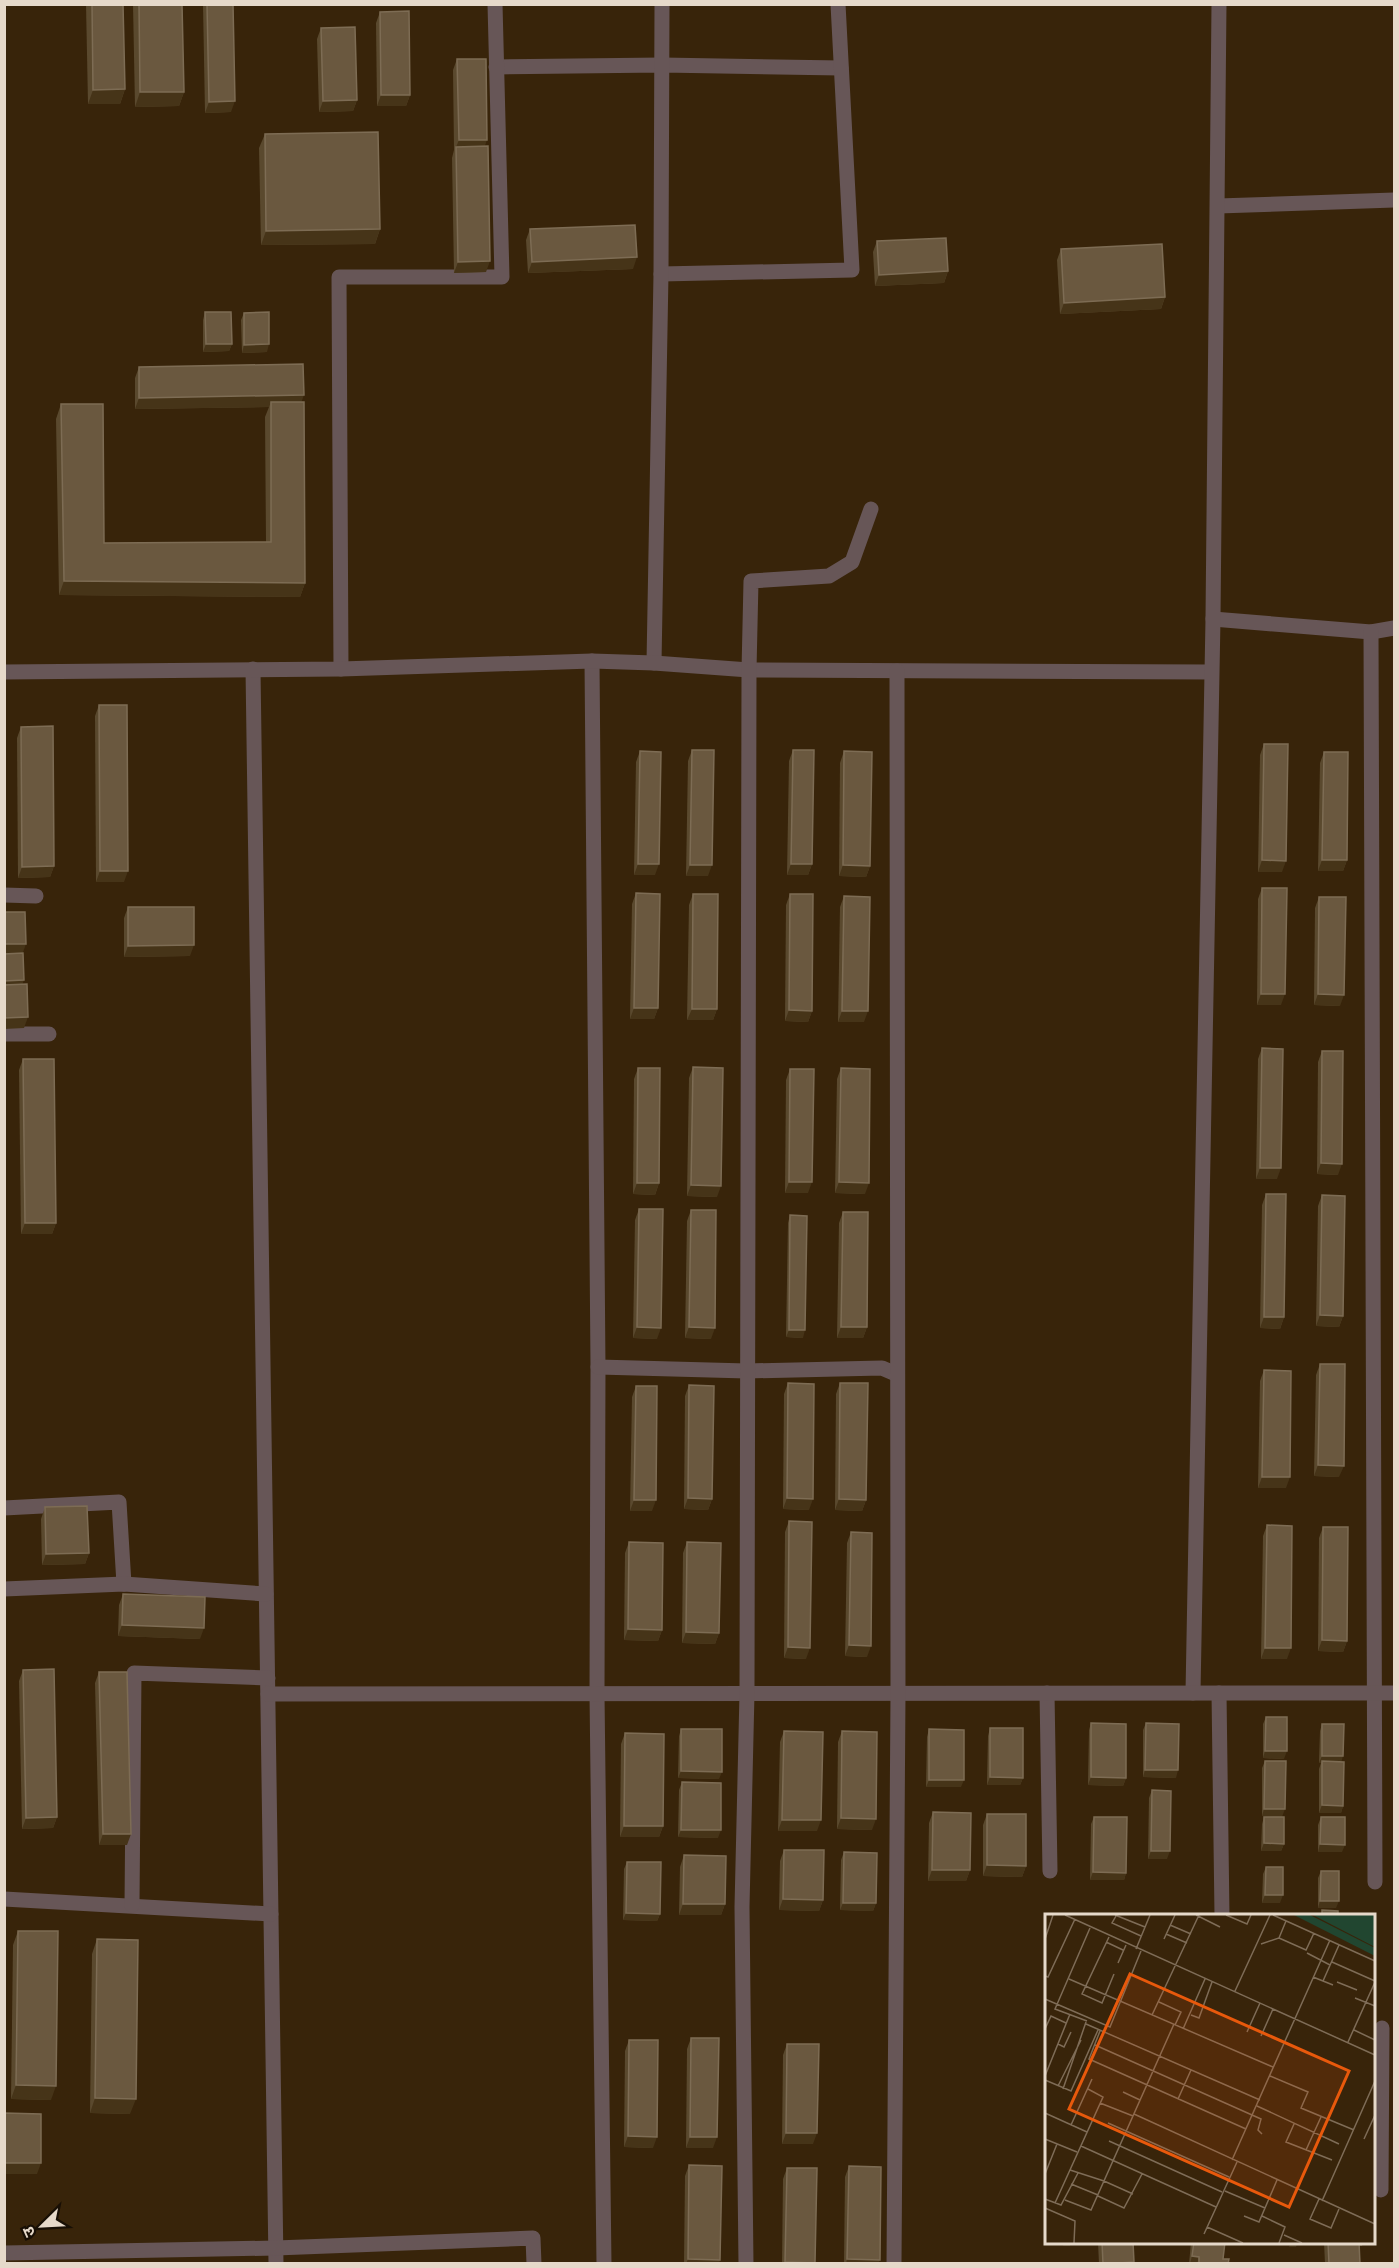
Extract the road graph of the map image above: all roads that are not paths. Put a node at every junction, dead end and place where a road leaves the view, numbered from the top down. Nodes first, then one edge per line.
1 (495, 4) edge
2 (662, 4) edge
3 (838, 4) edge
4 (1219, 4) edge
5 (662, 65) junction
6 (496, 67) junction
7 (841, 68) junction
8 (1395, 200) edge
9 (1218, 206) junction
10 (661, 274) junction
11 (871, 509) dead end
12 (1213, 619) junction
13 (1395, 628) edge
14 (1371, 632) junction
15 (592, 661) junction
16 (654, 663) junction
17 (253, 669) junction
18 (341, 669) junction
19 (749, 670) junction
20 (897, 671) junction
21 (4, 672) edge
22 (1211, 672) junction
23 (4, 896) edge
24 (36, 896) dead end
25 (4, 1034) edge
26 (49, 1034) dead end
27 (598, 1367) junction
28 (747, 1371) junction
29 (896, 1374) junction
30 (4, 1508) edge
31 (124, 1584) junction
32 (4, 1589) edge
33 (266, 1594) junction
34 (268, 1678) junction
35 (1047, 1693) junction
36 (1193, 1693) junction
37 (1219, 1693) junction
38 (1374, 1693) junction
39 (1395, 1693) edge
40 (268, 1694) junction
41 (597, 1694) junction
42 (747, 1694) junction
43 (898, 1694) junction
44 (1050, 1871) dead end
45 (1375, 1882) dead end
46 (4, 1899) edge
47 (132, 1905) junction
48 (271, 1914) junction
49 (1222, 1914) edge
50 (1383, 2028) edge
51 (1383, 2190) edge
52 (4, 2253) edge
53 (276, 2256) edge
54 (534, 2264) edge
55 (604, 2264) edge
56 (746, 2264) edge
57 (894, 2264) edge

1 - 6 street
2 - 5 street
3 - 7 street
4 - 9 street
5 - 6 street
5 - 7 street
5 - 10 street
6 - 18 street
7 - 10 street
8 - 9 street
9 - 12 street
10 - 16 street
11 - 19 street
12 - 14 street
12 - 22 street
13 - 14 street
14 - 38 street
15 - 16 street
15 - 18 street
15 - 27 street
16 - 19 street
17 - 18 street
17 - 21 street
17 - 33 street
19 - 20 street
19 - 28 street
20 - 22 street
20 - 29 street
22 - 36 street
23 - 24 street
25 - 26 street
27 - 28 street
27 - 41 street
28 - 29 street
28 - 42 street
29 - 43 street
30 - 31 street
31 - 32 street
31 - 33 street
33 - 34 street
34 - 40 street
34 - 47 street
35 - 36 street
35 - 43 street
35 - 44 street
36 - 37 street
37 - 38 street
37 - 49 street
38 - 39 street
38 - 45 street
40 - 41 street
40 - 48 street
41 - 42 street
41 - 55 street
42 - 43 street
42 - 56 street
43 - 57 street
46 - 47 street
47 - 48 street
48 - 53 street
50 - 51 street
52 - 53 street
53 - 54 street

